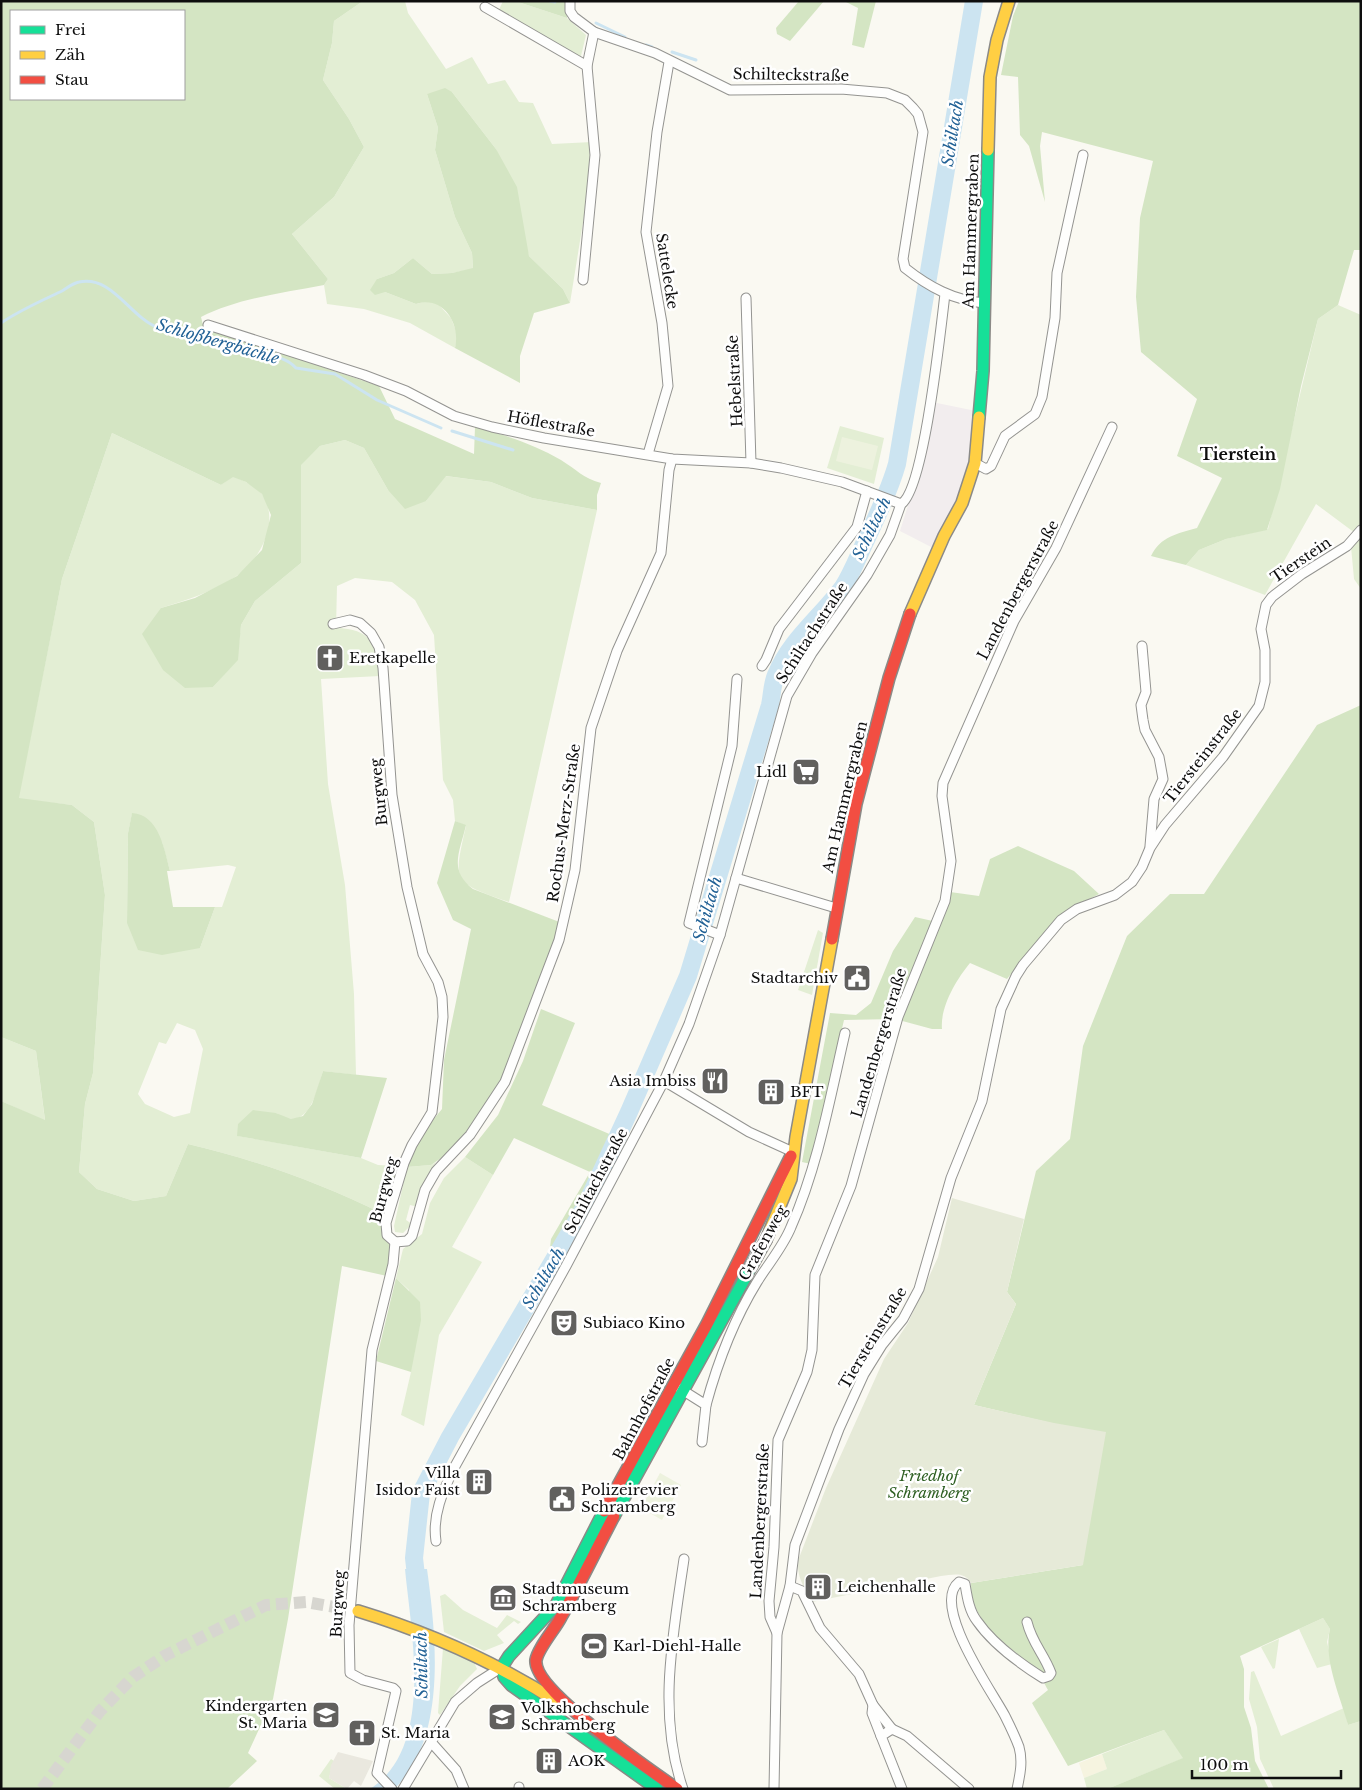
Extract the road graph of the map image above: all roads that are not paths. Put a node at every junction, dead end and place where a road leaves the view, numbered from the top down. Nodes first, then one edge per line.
1 (570, 1) edge
2 (1009, 1) edge
3 (485, 7) dead end
4 (594, 32) junction
5 (669, 62) junction
6 (587, 66) junction
7 (1083, 155) dead end
8 (583, 280) dead end
9 (941, 291) junction
10 (746, 298) dead end
11 (984, 303) junction
12 (208, 325) dead end
13 (1112, 427) dead end
14 (648, 454) junction
15 (672, 459) junction
16 (751, 463) junction
17 (975, 464) junction
18 (867, 491) junction
19 (901, 504) junction
20 (1361, 530) edge
21 (333, 624) dead end
22 (1142, 646) dead end
23 (1263, 646) joint
24 (762, 666) dead end
25 (737, 679) dead end
26 (1150, 848) junction
27 (736, 878) junction
28 (836, 908) junction
29 (720, 935) junction
30 (845, 1032) dead end
31 (664, 1081) junction
32 (794, 1152) junction
33 (395, 1242) junction
34 (679, 1388) junction
35 (706, 1405) junction
36 (702, 1442) dead end
37 (436, 1540) dead end
38 (684, 1558) dead end
39 (790, 1586) junction
40 (358, 1612) tunnel mouth
41 (1027, 1622) dead end
42 (777, 1633) junction
43 (502, 1667) junction
44 (873, 1705) junction
45 (576, 1714) junction
46 (892, 1729) junction
47 (881, 1736) junction
48 (431, 1742) junction
49 (392, 1789) edge
50 (403, 1789) edge
51 (464, 1789) edge
52 (657, 1789) edge
53 (677, 1789) edge
54 (683, 1789) edge
55 (774, 1789) edge
56 (902, 1789) edge
57 (968, 1789) edge
58 (1017, 1789) edge

1 - 4 street, Schilteckstraße
2 - 11 main road, Am Hammergraben
3 - 6 street
4 - 5 street, Schilteckstraße
4 - 6 street
5 - 9 street, Schilteckstraße
5 - 14 street, Sattelecke
6 - 8 street
7 - 17 street
9 - 11 street
9 - 19 street, Schiltachstraße
10 - 16 street, Hebelstraße
11 - 17 main road, Am Hammergraben
12 - 14 street, Höflestraße
13 - 42 street, Landenbergerstraße
14 - 15 street, Höflestraße
15 - 16 street, Höflestraße
15 - 33 street, Rochus-Merz-Straße
16 - 18 street, Höflestraße
17 - 28 main road, Am Hammergraben
18 - 19 street, Höflestraße
18 - 24 street, Schiltachstraße
19 - 27 street, Schiltachstraße
20 - 23 street, Tierstein
21 - 33 street, Burgweg
22 - 26 street, Tiersteinstraße
23 - 26 street, Tiersteinstraße
25 - 29 street
26 - 39 street, Tiersteinstraße
27 - 28 street
27 - 29 street, Schiltachstraße
28 - 32 main road, Am Hammergraben
29 - 31 street, Schiltachstraße
30 - 35 street, Grafenweg
31 - 32 street
31 - 37 street, Schiltachstraße
32 - 34 main road, Bahnhofstraße
33 - 49 street, Burgweg
34 - 35 street
34 - 43 main road, Bahnhofstraße
34 - 45 main road, Bahnhofstraße
35 - 36 street, Grafenweg
38 - 54 street
39 - 42 street, Tiersteinstraße
39 - 44 street
40 - 43 main road
41 - 58 street
42 - 55 street, Tiersteinstraße
43 - 45 main road
43 - 48 street
43 - 52 main road
44 - 46 street
44 - 47 street
45 - 53 main road
46 - 47 street
46 - 57 street
47 - 56 street
48 - 50 street
48 - 51 street

